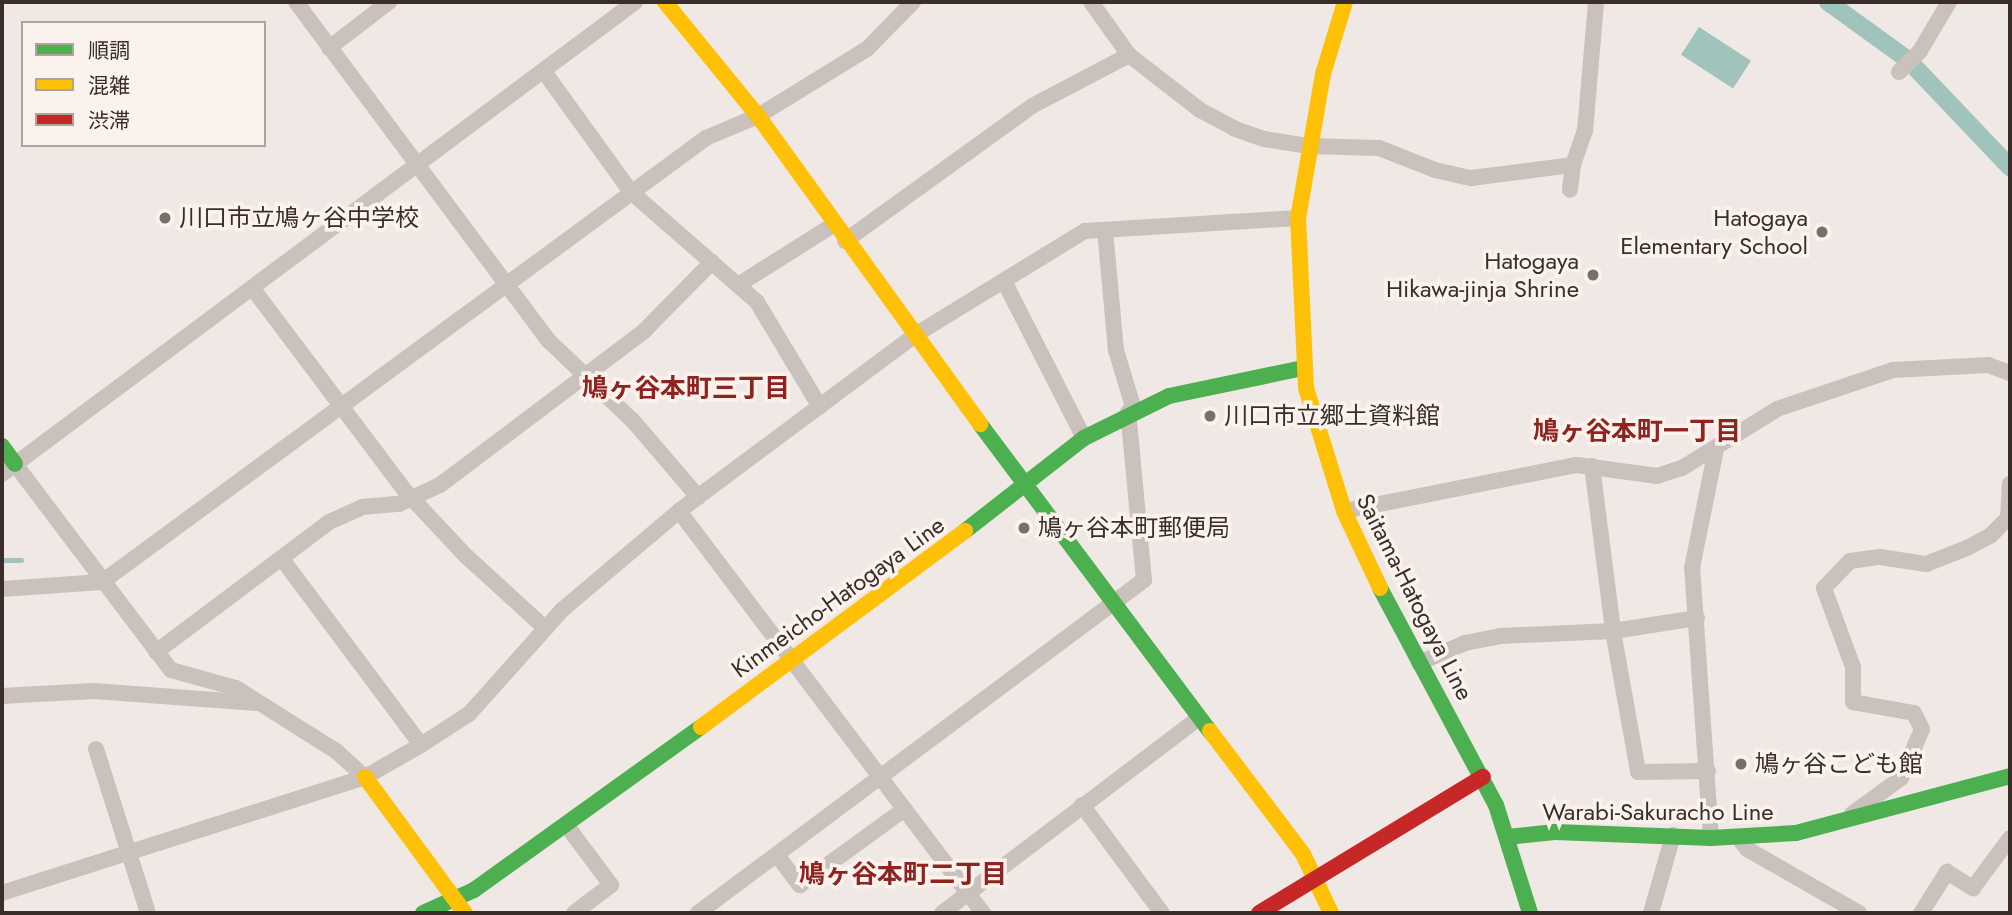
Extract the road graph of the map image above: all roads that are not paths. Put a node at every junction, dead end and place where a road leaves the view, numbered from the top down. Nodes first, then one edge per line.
1 (296, 2) edge
2 (389, 2) edge
3 (635, 2) edge
4 (665, 2) edge
5 (913, 2) edge
6 (1091, 2) edge
7 (1345, 2) edge
8 (1596, 2) edge
9 (1950, 2) edge
10 (329, 48) junction
11 (1129, 55) junction
12 (1899, 72) dead end
13 (545, 73) junction
14 (758, 116) junction
15 (1308, 146) junction
16 (417, 166) junction
17 (1573, 166) junction
18 (1570, 190) dead end
19 (631, 192) junction
20 (1298, 218) junction
21 (833, 225) junction
22 (1105, 230) junction
23 (845, 241) junction
24 (712, 262) junction
25 (1004, 281) junction
26 (738, 285) junction
27 (508, 286) junction
28 (253, 289) junction
29 (915, 335) junction
30 (1303, 368) junction
31 (2010, 373) edge
32 (586, 375) junction
33 (341, 407) junction
34 (820, 407) junction
35 (1131, 411) junction
36 (1084, 438) junction
37 (2, 446) edge
38 (1716, 449) junction
39 (1592, 466) junction
40 (8, 469) edge
41 (2010, 484) edge
42 (1028, 485) junction
43 (698, 497) junction
44 (412, 498) junction
45 (679, 511) junction
46 (1344, 511) junction
47 (282, 559) junction
48 (102, 582) junction
49 (2, 589) edge
50 (1114, 603) junction
51 (1697, 618) junction
52 (545, 628) junction
53 (1613, 631) junction
54 (156, 652) junction
55 (791, 660) junction
56 (1419, 663) junction
57 (2, 696) edge
58 (258, 703) junction
59 (1199, 718) junction
60 (421, 745) junction
61 (96, 749) dead end
62 (1708, 771) junction
63 (2010, 776) edge
64 (365, 777) junction
65 (1483, 777) junction
66 (880, 779) junction
67 (1082, 805) junction
68 (902, 811) junction
69 (1838, 824) junction
70 (567, 826) junction
71 (1673, 835) junction
72 (1508, 837) junction
73 (1738, 837) junction
74 (1711, 838) junction
75 (2010, 838) edge
76 (129, 854) junction
77 (777, 855) junction
78 (1317, 877) junction
79 (2, 893) edge
80 (968, 893) junction
81 (460, 907) edge
82 (148, 913) edge
83 (423, 913) edge
84 (574, 913) edge
85 (698, 913) edge
86 (942, 913) edge
87 (983, 913) edge
88 (1162, 913) edge
89 (1259, 913) edge
90 (1331, 913) edge
91 (1530, 913) edge
92 (1651, 913) edge
93 (1859, 913) edge
94 (1921, 913) edge

1 - 10 street
2 - 10 street
3 - 13 street
4 - 14 main road
5 - 14 street
6 - 11 street
7 - 15 main road, Saitama-Hatogaya Line
8 - 17 street
9 - 12 street
10 - 16 street
11 - 15 street
11 - 23 street
13 - 16 street
13 - 19 street
14 - 19 street
14 - 21 main road
15 - 17 street
15 - 20 main road, Saitama-Hatogaya Line
16 - 27 street
16 - 28 street
17 - 18 street
19 - 24 street
19 - 27 street
20 - 22 street
20 - 30 main road, Saitama-Hatogaya Line
21 - 23 main road
21 - 26 street
22 - 25 street
22 - 35 street
23 - 29 main road
24 - 26 street
24 - 32 street
25 - 29 street
25 - 36 street
26 - 34 street
27 - 32 street
27 - 33 street
28 - 33 street
28 - 40 street
29 - 34 street
29 - 42 main road
30 - 35 main road, Kinmeicho-Hatogaya Line
30 - 46 main road, Saitama-Hatogaya Line
31 - 38 street
32 - 43 street
32 - 44 street
33 - 44 street
33 - 48 street
34 - 43 street
35 - 36 main road, Kinmeicho-Hatogaya Line
35 - 50 street
36 - 42 main road, Kinmeicho-Hatogaya Line
37 - 40 main road
38 - 39 street
38 - 51 street
39 - 46 street
39 - 53 street
40 - 48 street
41 - 69 street
42 - 50 main road
42 - 55 main road, Kinmeicho-Hatogaya Line
43 - 45 street
44 - 47 street
44 - 52 street
45 - 52 street
45 - 55 street
46 - 56 main road, Saitama-Hatogaya Line
47 - 54 street
47 - 60 street
48 - 49 street
48 - 54 street
50 - 59 main road
50 - 66 street
51 - 53 street
51 - 62 street
52 - 60 street
53 - 56 street
53 - 62 street
54 - 58 street
55 - 66 street
55 - 70 main road, Kinmeicho-Hatogaya Line
56 - 65 main road, Saitama-Hatogaya Line
57 - 58 street
58 - 64 street
59 - 67 street
59 - 78 main road
60 - 64 street
61 - 76 street
62 - 74 street
63 - 69 main road, Warabi-Sakuracho Line
64 - 76 street
64 - 81 main road
65 - 72 main road, Saitama-Hatogaya Line
65 - 78 main road
66 - 68 street
66 - 77 street
67 - 80 street
67 - 88 street
68 - 77 street
68 - 80 street
69 - 73 main road, Warabi-Sakuracho Line
70 - 81 main road, Kinmeicho-Hatogaya Line
70 - 84 street
71 - 72 main road, Warabi-Sakuracho Line
71 - 74 main road, Warabi-Sakuracho Line
71 - 92 street
72 - 91 main road, Saitama-Hatogaya Line
73 - 74 main road, Warabi-Sakuracho Line
73 - 93 street
75 - 94 street
76 - 79 street
76 - 82 street
77 - 85 street
78 - 89 main road
78 - 90 main road
80 - 86 street
80 - 87 street
81 - 83 main road, Kinmeicho-Hatogaya Line

